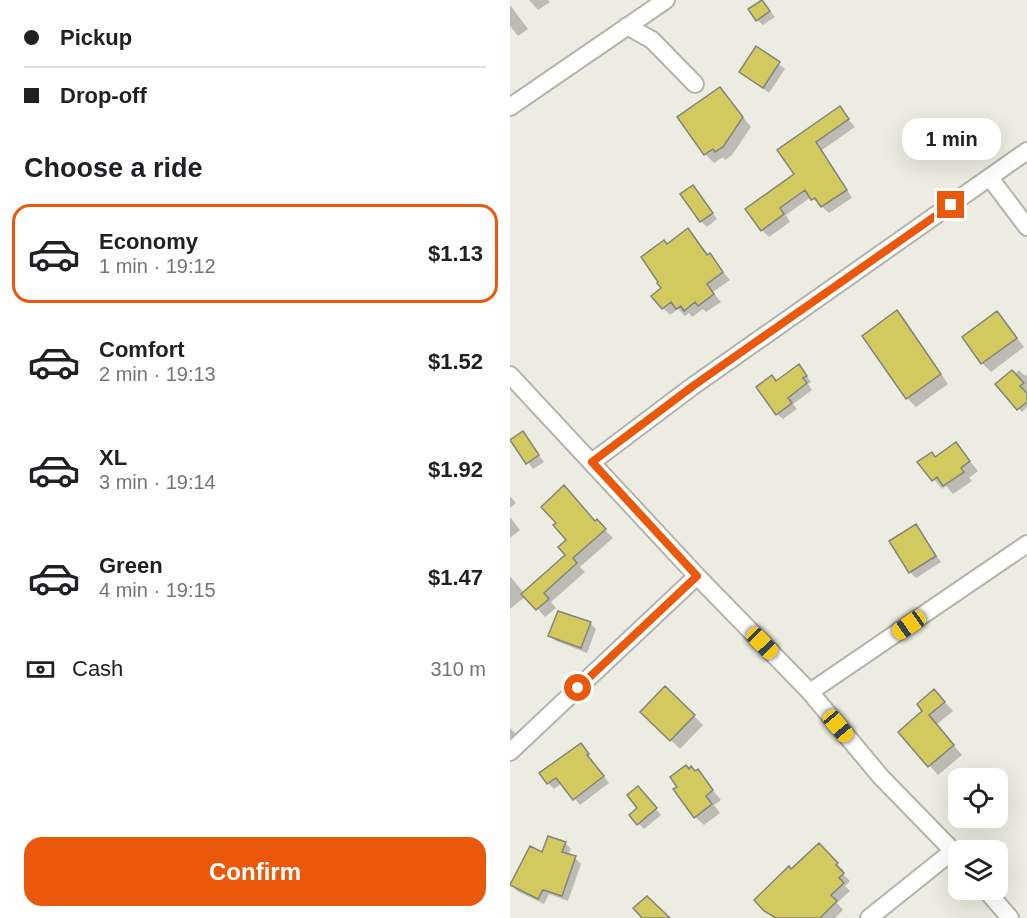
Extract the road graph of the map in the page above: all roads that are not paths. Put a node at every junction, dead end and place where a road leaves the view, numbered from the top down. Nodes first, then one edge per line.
1 (662, 1) edge
2 (627, 26) junction
3 (695, 84) dead end
4 (510, 106) edge
5 (1027, 151) edge
6 (990, 178) junction
7 (1027, 227) edge
8 (510, 375) edge
9 (592, 462) junction
10 (1027, 544) edge
11 (697, 576) junction
12 (810, 692) junction
13 (510, 752) edge
14 (948, 845) edge
15 (948, 859) edge
16 (995, 900) edge
17 (869, 918) edge
18 (1010, 918) edge

1 - 2 street
2 - 3 street
2 - 4 street
5 - 6 street
6 - 7 street
6 - 9 street
8 - 9 street
9 - 11 street
10 - 12 street
11 - 12 street
11 - 13 street
12 - 14 street
15 - 17 street
16 - 18 street

